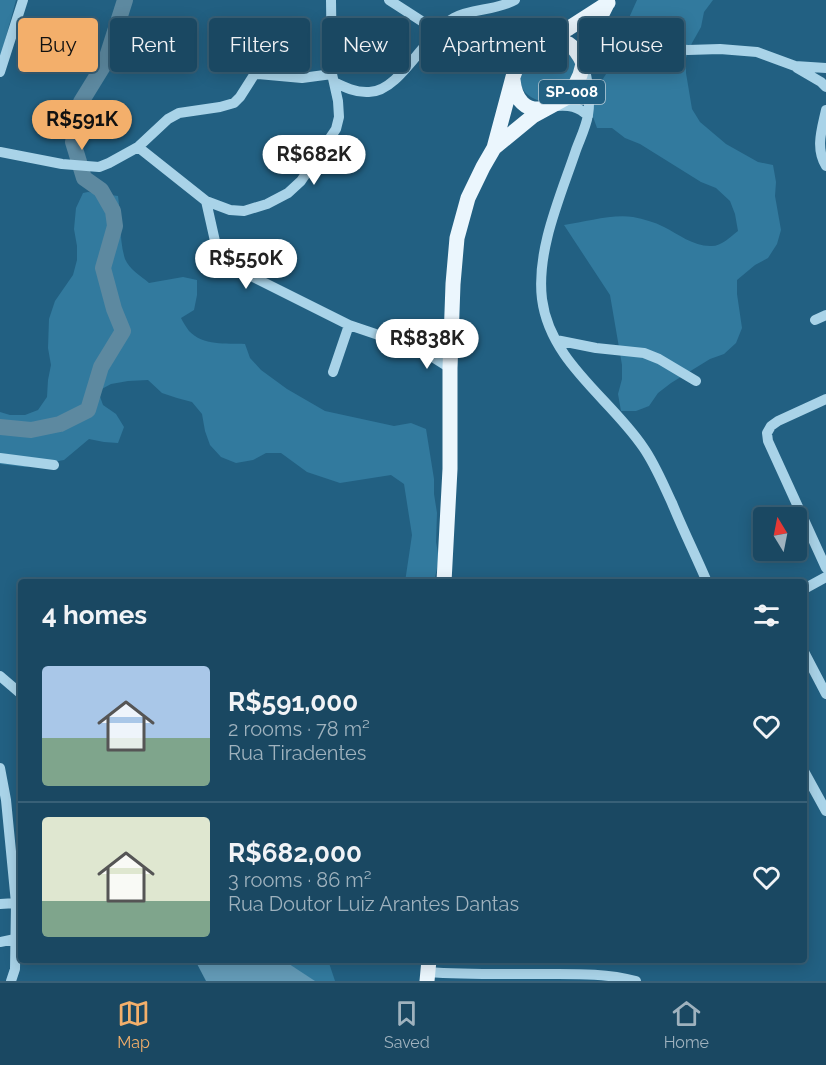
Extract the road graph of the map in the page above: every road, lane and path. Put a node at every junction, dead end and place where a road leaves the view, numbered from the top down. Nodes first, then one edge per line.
1 (23, 0) edge
2 (331, 0) edge
3 (389, 0) edge
4 (515, 0) edge
5 (609, 1) edge
6 (455, 18) edge
7 (600, 18) edge
8 (421, 21) edge
9 (567, 29) edge
10 (567, 42) edge
11 (421, 50) edge
12 (684, 50) edge
13 (3, 56) edge
14 (579, 57) edge
15 (795, 66) junction
16 (826, 68) edge
17 (0, 72) edge
18 (511, 72) edge
19 (515, 72) edge
20 (581, 72) edge
21 (585, 72) edge
22 (513, 77) junction
23 (333, 78) junction
24 (826, 87) edge
25 (552, 106) junction
26 (826, 110) edge
27 (588, 116) junction
28 (138, 147) junction
29 (494, 148) junction
30 (0, 152) edge
31 (826, 166) edge
32 (206, 201) junction
33 (826, 315) edge
34 (815, 320) dead end
35 (349, 325) junction
36 (451, 337) junction
37 (555, 340) junction
38 (420, 349) junction
39 (450, 368) junction
40 (333, 372) dead end
41 (696, 381) dead end
42 (826, 399) edge
43 (0, 458) edge
44 (54, 465) dead end
45 (826, 568) edge
46 (826, 577) edge
47 (444, 579) edge
48 (706, 579) edge
49 (807, 587) edge
50 (807, 666) edge
51 (0, 676) edge
52 (18, 691) edge
53 (826, 694) edge
54 (0, 768) edge
55 (807, 776) edge
56 (826, 811) edge
57 (4, 822) edge
58 (16, 903) junction
59 (0, 904) edge
60 (15, 939) junction
61 (0, 942) edge
62 (15, 969) junction
63 (428, 971) edge
64 (11, 981) edge
65 (17, 981) edge
66 (636, 981) edge

1 - 13 street
2 - 23 street
3 - 8 street
4 - 6 street
5 - 7 main road, SP-008
5 - 9 main road, SP-008
10 - 14 main road
11 - 23 street
12 - 15 street
13 - 17 street
15 - 16 street
15 - 24 street
18 - 22 street
19 - 22 main road, SP-008
20 - 25 main road, SP-008
21 - 27 street
22 - 25 main road
22 - 29 main road, SP-008
23 - 28 street
23 - 32 street
25 - 27 street
25 - 29 main road, SP-008
26 - 31 street
27 - 37 street
28 - 30 street
28 - 32 street
29 - 36 main road, SP-008
32 - 35 street
33 - 34 street
35 - 38 street
35 - 40 street
36 - 38 street
36 - 39 main road, SP-008
37 - 41 street
37 - 48 street
38 - 39 street
39 - 47 main road, SP-008
42 - 45 street
43 - 44 street
46 - 49 street
50 - 53 street
51 - 52 street
54 - 57 street
55 - 56 street
57 - 58 street
58 - 59 street
58 - 60 street
60 - 61 street
60 - 62 street
62 - 64 street
62 - 65 street
63 - 66 street

